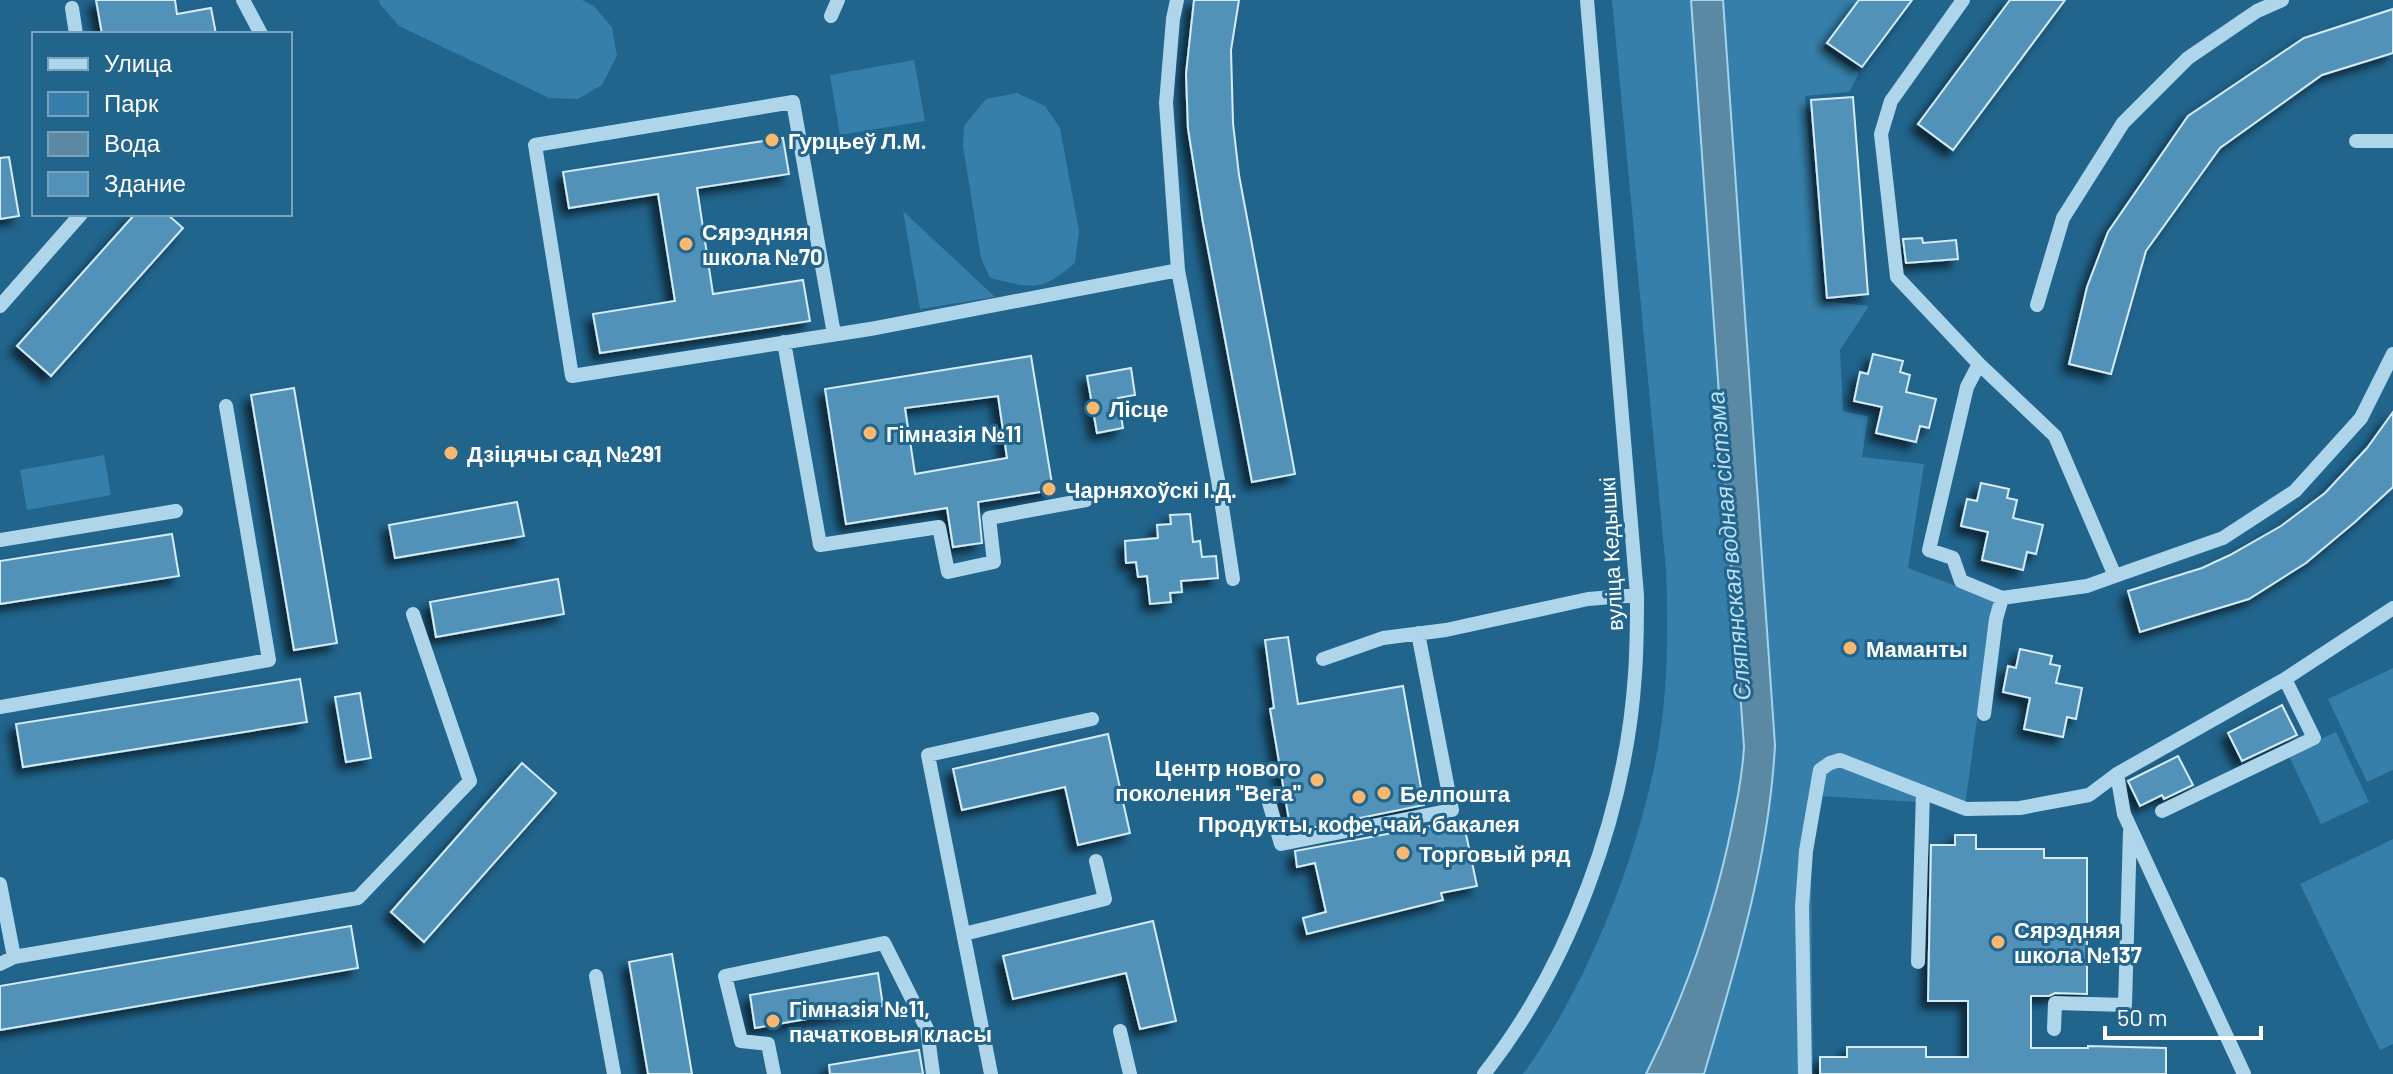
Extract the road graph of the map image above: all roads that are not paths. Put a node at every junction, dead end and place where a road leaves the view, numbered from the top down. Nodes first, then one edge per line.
1 (243, 0) edge
2 (838, 0) edge
3 (1177, 0) edge
4 (1587, 0) edge
5 (1963, 0) edge
6 (2282, 0) edge
7 (72, 8) dead end
8 (831, 16) dead end
9 (76, 32) edge
10 (260, 32) edge
11 (2356, 141) dead end
12 (2393, 141) edge
13 (79, 216) edge
14 (1178, 270) junction
15 (2037, 305) dead end
16 (0, 306) edge
17 (834, 334) junction
18 (784, 342) junction
19 (2393, 354) edge
20 (1979, 364) junction
21 (226, 406) dead end
22 (1086, 500) dead end
23 (176, 511) dead end
24 (0, 540) edge
25 (2115, 576) junction
26 (1233, 579) dead end
27 (1637, 595) junction
28 (2002, 598) junction
29 (2393, 608) edge
30 (413, 614) dead end
31 (1418, 633) junction
32 (1323, 659) dead end
33 (2285, 679) junction
34 (0, 707) edge
35 (1984, 714) dead end
36 (1092, 719) dead end
37 (2117, 774) junction
38 (1923, 792) junction
39 (1268, 799) dead end
40 (2162, 811) dead end
41 (2130, 826) junction
42 (1096, 861) dead end
43 (0, 884) edge
44 (964, 934) junction
45 (7, 960) edge
46 (1918, 962) dead end
47 (596, 976) dead end
48 (2054, 1029) dead end
49 (1120, 1031) dead end
50 (614, 1074) edge
51 (774, 1074) edge
52 (933, 1074) edge
53 (991, 1074) edge
54 (1130, 1074) edge
55 (1484, 1074) edge
56 (1805, 1074) edge
57 (2244, 1074) edge

1 - 10 street
2 - 8 street
3 - 14 street
4 - 27 street, вуліца Кедышкі
5 - 20 street
6 - 15 street
7 - 9 street
11 - 12 street
13 - 16 street
14 - 17 street
14 - 26 street
17 - 18 street
17 - 18 street
18 - 22 street
19 - 25 street
20 - 25 street
20 - 28 street
21 - 34 street
23 - 24 street
25 - 28 street
27 - 31 street
27 - 55 street, вуліца Кедышкі
28 - 35 street
29 - 33 street
30 - 45 street
31 - 32 street
31 - 39 street
33 - 37 street
33 - 40 street
36 - 44 street
37 - 38 street
37 - 41 street
38 - 46 street
38 - 56 street
41 - 48 street
41 - 57 street
42 - 44 street
43 - 45 street
44 - 53 street
47 - 50 street
49 - 54 street
51 - 52 street

